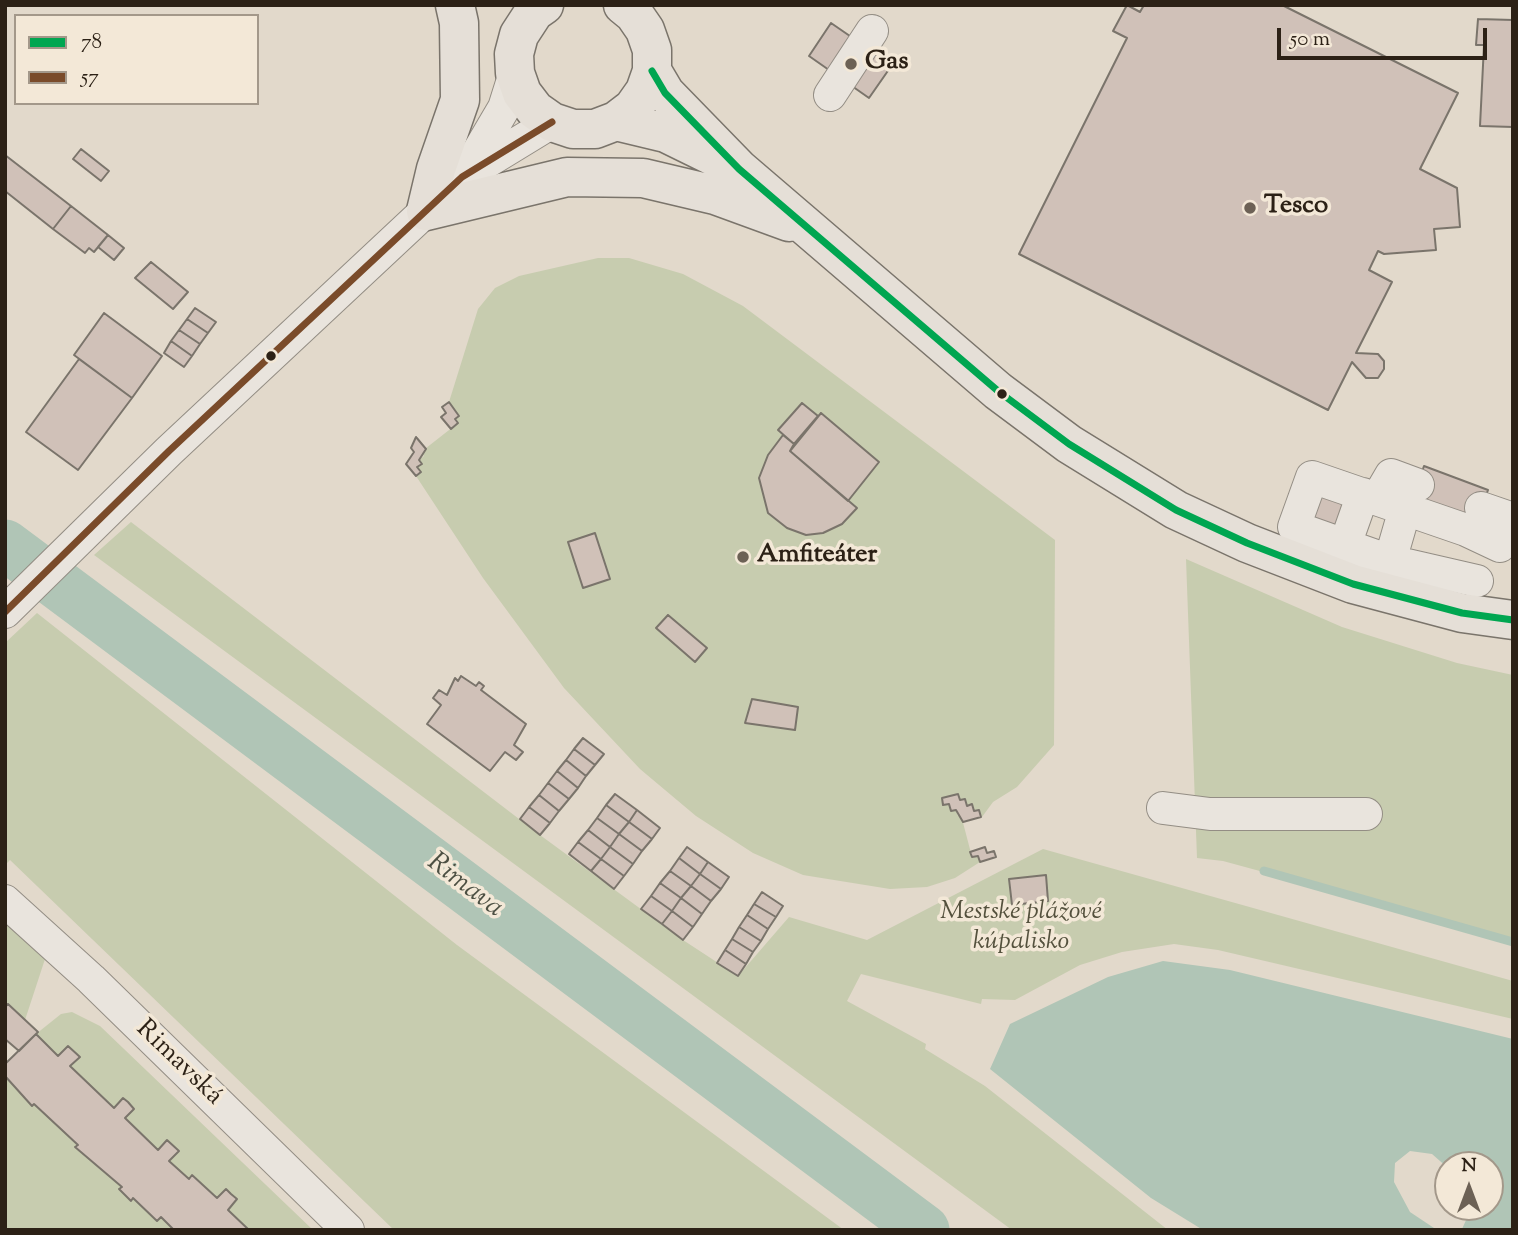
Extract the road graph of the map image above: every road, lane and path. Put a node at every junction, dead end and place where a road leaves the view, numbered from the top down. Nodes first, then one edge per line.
1 (455, 5) edge
2 (544, 5) edge
3 (641, 14) edge
4 (516, 20) edge
5 (872, 31) dead end
6 (652, 71) junction
7 (515, 73) junction
8 (830, 95) dead end
9 (616, 121) junction
10 (552, 122) junction
11 (740, 169) junction
12 (462, 177) junction
13 (426, 211) junction
14 (810, 229) junction
15 (1391, 497) junction
16 (1481, 508) dead end
17 (1508, 532) edge
18 (1345, 545) junction
19 (1390, 561) junction
20 (1469, 597) junction
21 (5, 612) edge
22 (1513, 620) edge
23 (1163, 808) dead end
24 (1366, 814) dead end
25 (5, 901) edge
26 (348, 1230) edge

1 - 13 main road
2 - 4 main road
3 - 6 main road
4 - 7 main road
5 - 8 street
6 - 9 main road
6 - 11 main road
7 - 10 main road
7 - 12 street
9 - 10 main road
9 - 11 main road
10 - 12 street
11 - 14 main road
12 - 13 street
13 - 14 main road
13 - 21 street
14 - 20 main road
15 - 17 street
15 - 18 street
15 - 18 street
15 - 19 street
16 - 17 street
17 - 20 street
18 - 19 street
19 - 20 street
20 - 22 main road
23 - 24 street
25 - 26 street, Rimavská

